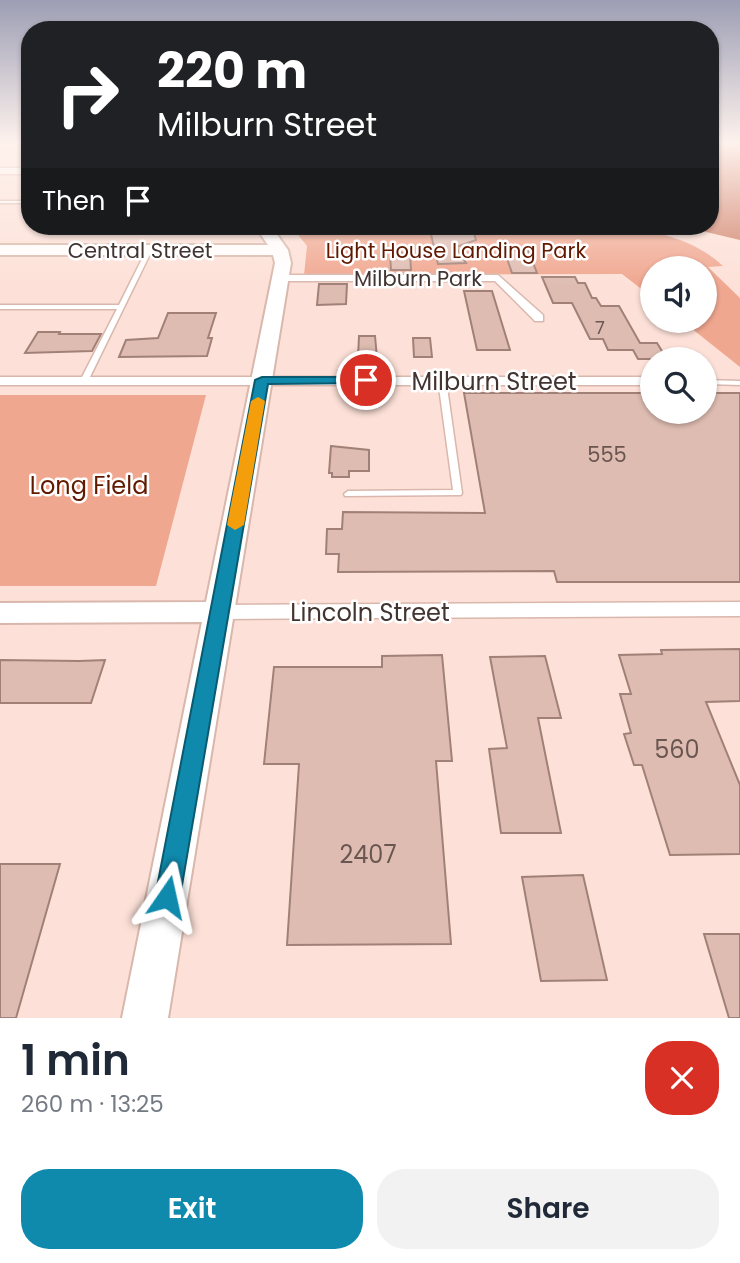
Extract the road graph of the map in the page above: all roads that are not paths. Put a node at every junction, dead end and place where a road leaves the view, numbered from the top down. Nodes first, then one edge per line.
1 (0, 202) edge
2 (21, 202) edge
3 (269, 235) edge
4 (149, 250) junction
5 (280, 250) junction
6 (1, 252) edge
7 (281, 278) junction
8 (0, 307) edge
9 (120, 307) junction
10 (539, 318) dead end
11 (262, 380) junction
12 (442, 380) junction
13 (0, 381) edge
14 (84, 381) junction
15 (640, 381) edge
16 (717, 382) edge
17 (740, 383) edge
18 (348, 494) dead end
19 (740, 609) edge
20 (220, 612) junction
21 (0, 613) edge
22 (145, 1018) edge

1 - 2 lane
3 - 5 main road
4 - 5 main road, Central Street
4 - 6 main road, Central Street
4 - 9 lane
5 - 7 main road
7 - 10 street, Milburn Park
7 - 11 main road
8 - 9 lane
9 - 14 lane
11 - 12 street, Milburn Street
11 - 14 street, Milburn Street
11 - 20 main road
12 - 15 street, Milburn Street
12 - 18 lane
13 - 14 street, Milburn Street
16 - 17 lane
19 - 20 street, Lincoln Street
20 - 21 main road, Lincoln Street
20 - 22 main road

